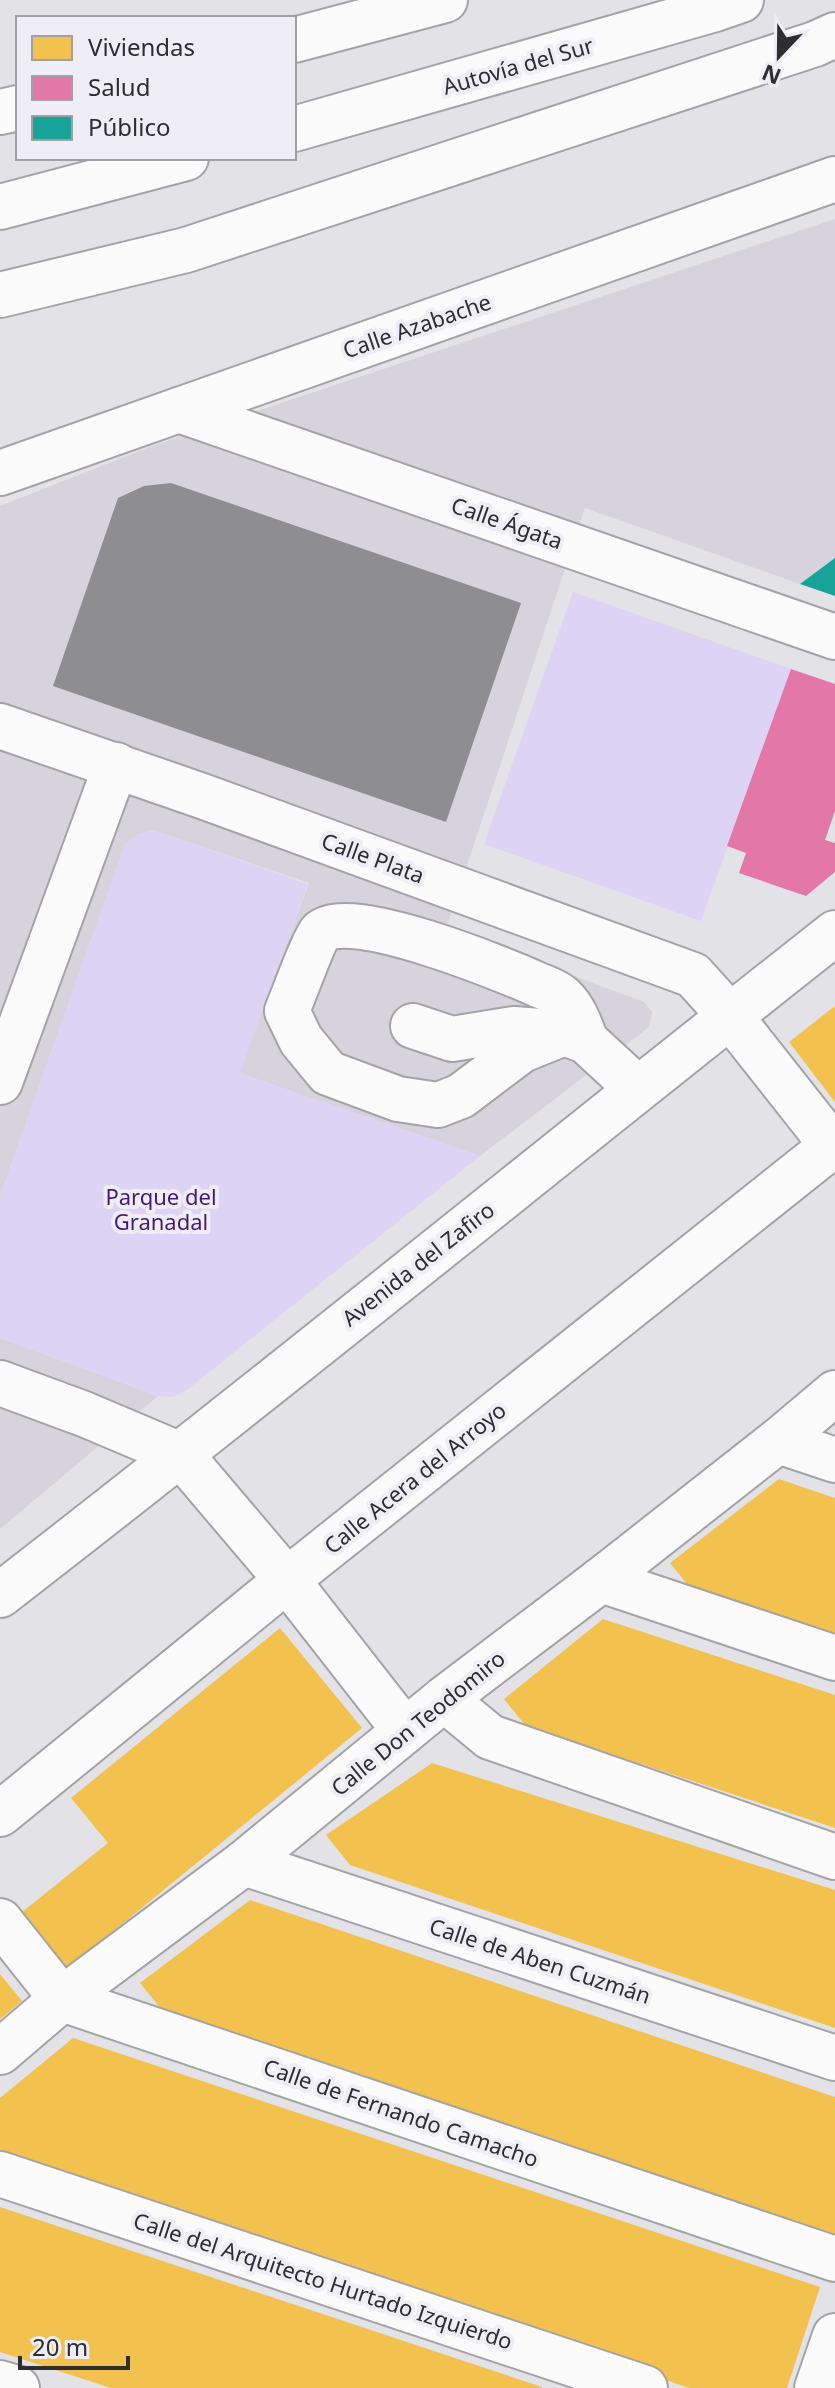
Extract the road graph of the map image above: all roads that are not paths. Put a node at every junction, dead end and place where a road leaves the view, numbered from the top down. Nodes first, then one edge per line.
1 (445, 0) edge
2 (741, 0) edge
3 (828, 38) edge
4 (296, 39) edge
5 (296, 128) edge
6 (178, 160) edge
7 (835, 179) edge
8 (0, 207) edge
9 (186, 250) junction
10 (0, 295) edge
11 (0, 313) edge
12 (179, 410) junction
13 (0, 473) edge
14 (835, 637) edge
15 (0, 726) edge
16 (116, 765) junction
17 (835, 933) edge
18 (730, 1016) junction
19 (413, 1026) dead end
20 (575, 1037) junction
21 (0, 1082) edge
22 (638, 1089) junction
23 (834, 1147) edge
24 (0, 1383) edge
25 (835, 1393) edge
26 (778, 1441) junction
27 (181, 1455) junction
28 (835, 1460) edge
29 (287, 1580) junction
30 (601, 1580) junction
31 (0, 1595) edge
32 (835, 1658) edge
33 (444, 1699) junction
34 (405, 1731) junction
35 (0, 1814) edge
36 (835, 1857) edge
37 (244, 1863) junction
38 (0, 1921) edge
39 (62, 1999) junction
40 (0, 2052) edge
41 (835, 2058) edge
42 (0, 2174) edge
43 (835, 2259) edge
44 (835, 2336) edge
45 (0, 2383) edge
46 (17, 2388) edge
47 (645, 2388) edge
48 (817, 2388) edge

1 - 4 main road
2 - 5 main road, Autovía del Sur
3 - 9 main road
6 - 8 main road
7 - 12 main road, Calle Azabache
9 - 10 main road
9 - 11 main road
12 - 13 main road, Calle Azabache
12 - 14 main road, Calle Ágata
15 - 16 main road, Calle Plata
16 - 18 main road, Calle Plata
16 - 21 main road
17 - 18 main road, Avenida del Zafiro
18 - 22 main road, Avenida del Zafiro
18 - 23 main road, Calle Plata
19 - 20 main road
20 - 20 main road
20 - 22 main road
22 - 27 main road, Avenida del Zafiro
23 - 29 main road, Calle Acera del Arroyo
24 - 27 main road
25 - 26 main road, Calle Don Teodomiro
26 - 28 main road
26 - 30 main road, Calle Don Teodomiro
27 - 29 main road
27 - 31 main road, Avenida del Zafiro
29 - 34 main road
29 - 35 main road, Calle Acera del Arroyo
30 - 32 main road
30 - 33 main road, Calle Don Teodomiro
33 - 34 main road, Calle Don Teodomiro
33 - 36 main road
34 - 37 main road, Calle Don Teodomiro
37 - 39 main road, Calle Don Teodomiro
37 - 41 main road, Calle de Aben Cuzmán
38 - 39 main road
39 - 40 main road, Calle Don Teodomiro
39 - 43 main road, Calle de Fernando Camacho
42 - 47 main road, Calle del Arquitecto Hurtado Izquierdo
44 - 48 main road
45 - 46 main road

